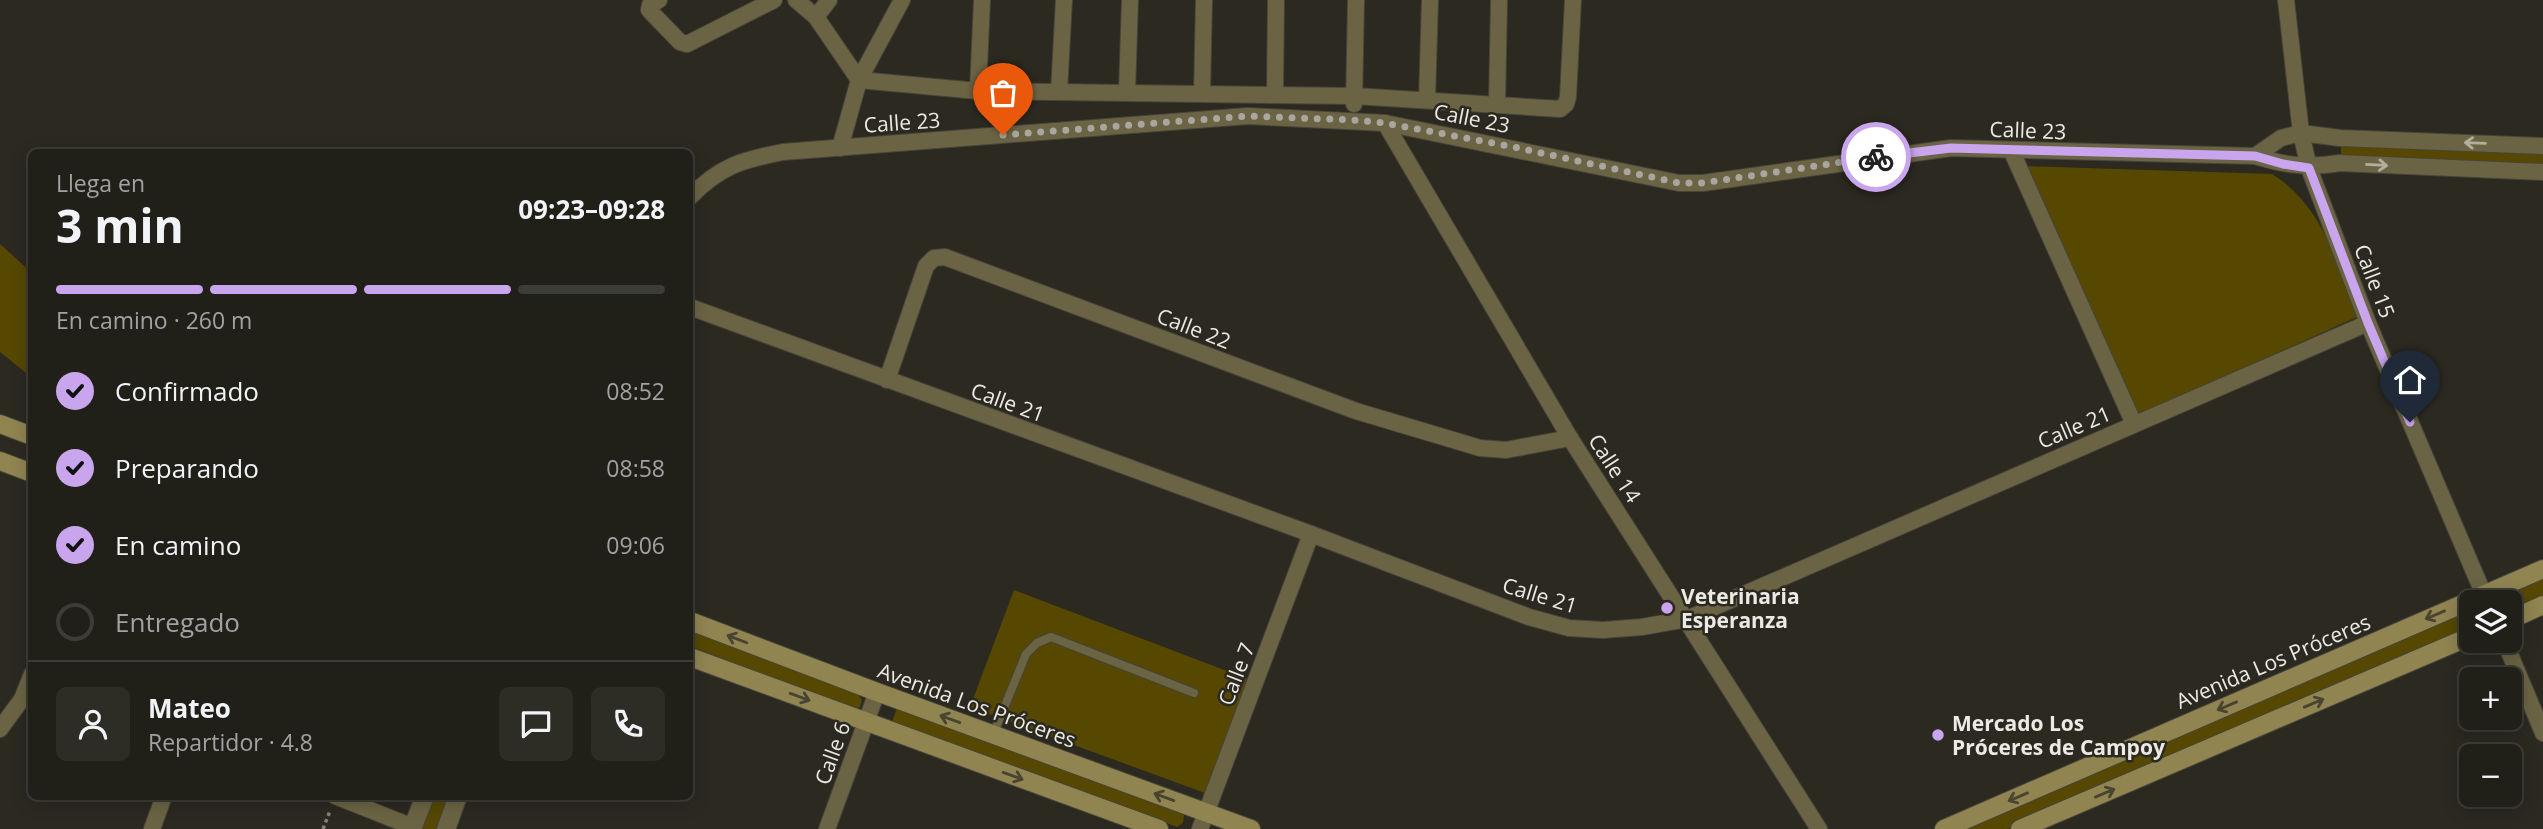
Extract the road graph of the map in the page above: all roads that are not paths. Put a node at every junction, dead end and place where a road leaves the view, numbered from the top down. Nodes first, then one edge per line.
1 (659, 0) edge
2 (774, 0) edge
3 (796, 0) edge
4 (829, 0) edge
5 (902, 0) edge
6 (982, 0) edge
7 (1064, 0) edge
8 (1130, 0) edge
9 (1204, 0) edge
10 (1276, 0) edge
11 (1356, 0) edge
12 (1430, 0) edge
13 (1499, 0) edge
14 (1573, 0) edge
15 (2286, 0) edge
16 (816, 17) junction
17 (859, 80) junction
18 (978, 91) junction
19 (1059, 92) junction
20 (1127, 92) junction
21 (1202, 94) junction
22 (1275, 94) junction
23 (1354, 96) junction
24 (1427, 100) junction
25 (1497, 104) junction
26 (1353, 120) junction
27 (1385, 123) junction
28 (2301, 134) junction
29 (2543, 146) edge
30 (840, 148) junction
31 (2012, 152) junction
32 (2255, 156) junction
33 (2309, 168) junction
34 (2543, 173) edge
35 (693, 194) edge
36 (693, 308) edge
37 (2368, 323) junction
38 (887, 380) junction
39 (0, 424) edge
40 (2134, 425) junction
41 (28, 434) edge
42 (1570, 438) junction
43 (0, 461) edge
44 (28, 472) edge
45 (1311, 534) junction
46 (2543, 569) edge
47 (2483, 590) edge
48 (2502, 590) edge
49 (2543, 606) edge
50 (2459, 610) edge
51 (2522, 615) edge
52 (1687, 619) junction
53 (693, 622) edge
54 (2459, 641) edge
55 (2509, 653) edge
56 (693, 658) edge
57 (28, 684) edge
58 (877, 692) junction
59 (1194, 693) dead end
60 (866, 722) junction
61 (0, 729) edge
62 (2543, 733) edge
63 (993, 735) junction
64 (163, 800) edge
65 (345, 800) edge
66 (424, 800) edge
67 (457, 800) edge
68 (1203, 821) edge
69 (413, 828) edge
70 (152, 829) edge
71 (446, 829) edge
72 (827, 829) edge
73 (1159, 829) edge
74 (1251, 829) edge
75 (1819, 829) edge
76 (1944, 829) edge
77 (2020, 829) edge

1 - 2 street
3 - 16 street
4 - 16 street
5 - 17 street
6 - 18 street
7 - 19 street
8 - 20 street
9 - 21 street
10 - 22 street
11 - 23 street
12 - 24 street
13 - 25 street
14 - 25 street
15 - 28 street, Calle 15
16 - 17 street
17 - 18 street
17 - 30 street
18 - 19 street
19 - 20 street
20 - 21 street
21 - 22 street
22 - 23 street
23 - 24 street
23 - 26 street
24 - 25 street
26 - 27 street, Calle 23
26 - 30 street, Calle 23
27 - 31 street, Calle 23
27 - 42 street, Calle 14
29 -> 28 street
28 - 32 street
28 - 33 street, Calle 15
30 - 35 street, Calle 23
31 - 32 street, Calle 23
31 - 40 street
32 - 33 street, Calle 23
33 -> 34 street, Calle 23
33 - 37 street, Calle 15
36 - 38 street, Calle 21
37 - 40 street, Calle 21
37 - 47 street, Calle 15
38 - 42 street, Calle 22
38 - 45 street, Calle 21
39 - 41 main road
40 - 52 street, Calle 21
42 - 52 street, Calle 14
43 - 44 main road
45 - 52 street, Calle 21
45 - 68 street, Calle 7
46 - 48 main road, Avenida Los Próceres
49 - 51 main road
50 -> 76 main road, Avenida Los Próceres
52 - 75 street, Calle 14
58 -> 53 main road, Avenida Los Próceres
77 -> 54 main road
55 - 62 street
56 -> 60 main road
57 - 61 street
58 - 60 street, Calle 6
63 -> 58 main road, Avenida Los Próceres
59 - 63 lane
60 - 72 street, Calle 6
60 -> 73 main road
68 -> 63 main road, Avenida Los Próceres
64 - 70 street
65 - 69 street
66 - 69 street
67 - 71 street
68 - 74 main road, Avenida Los Próceres

